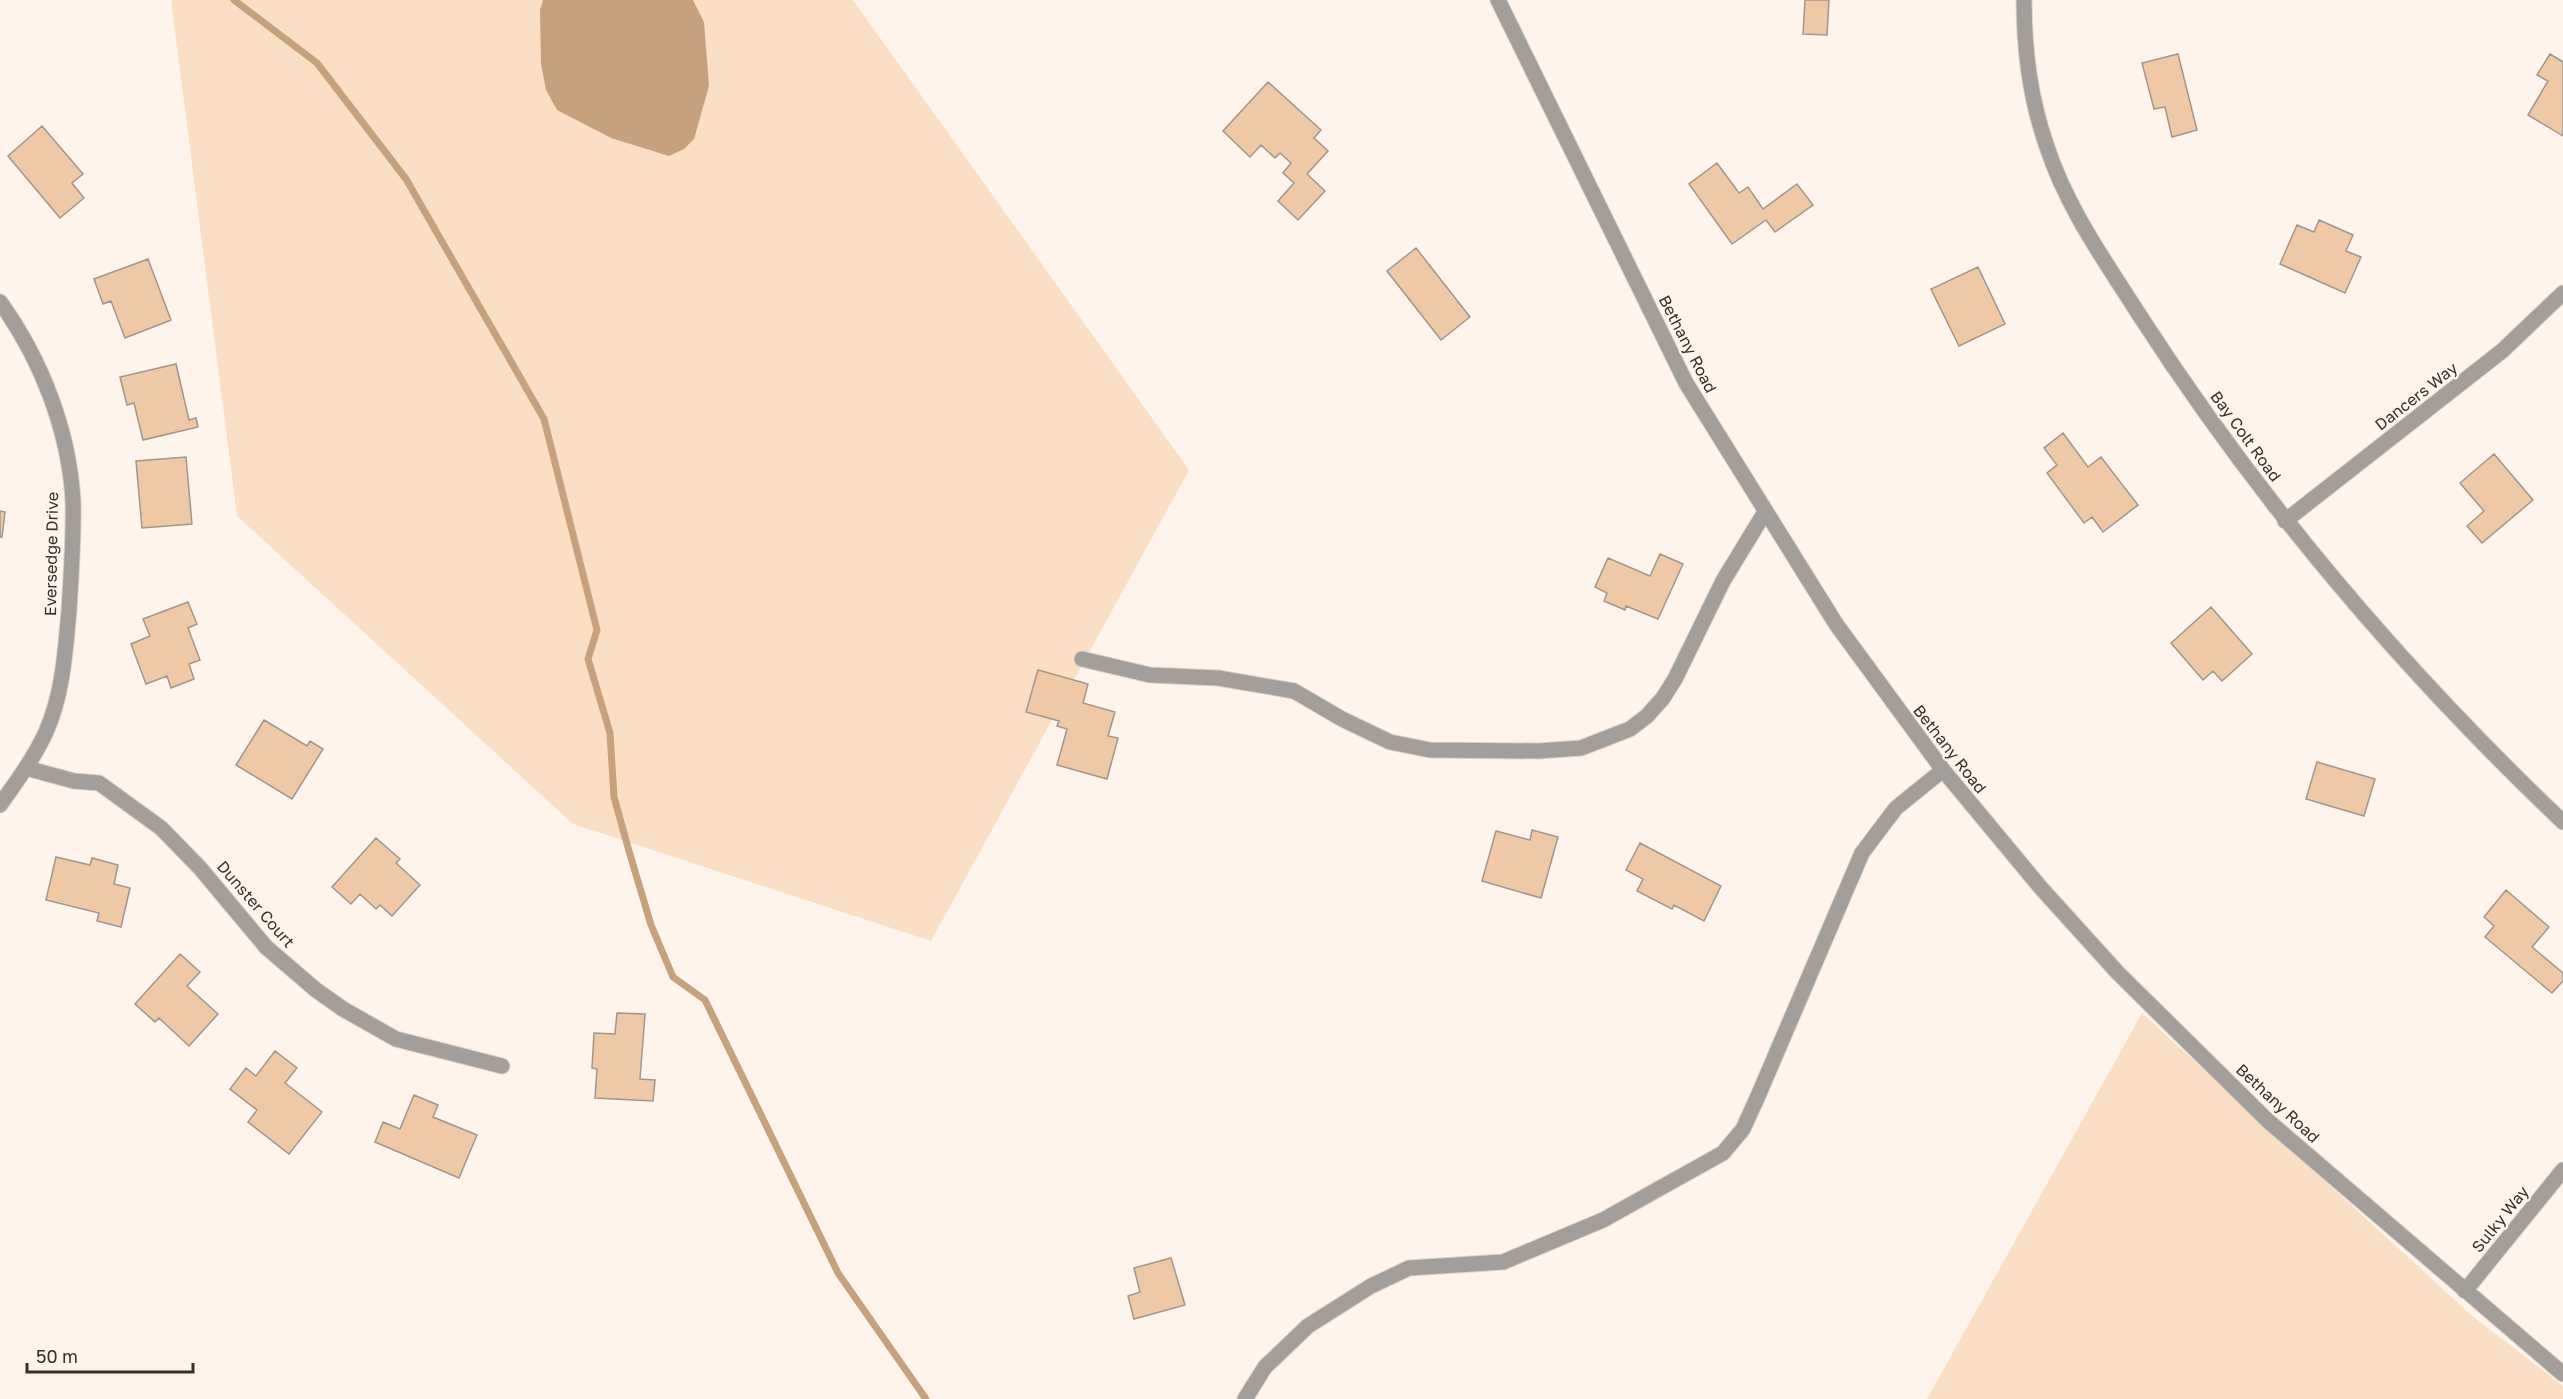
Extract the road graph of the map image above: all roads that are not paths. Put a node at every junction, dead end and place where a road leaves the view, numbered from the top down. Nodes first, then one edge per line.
1 (1498, 0) edge
2 (2024, 0) edge
3 (2563, 293) edge
4 (0, 302) edge
5 (1765, 512) junction
6 (2286, 521) junction
7 (1082, 659) dead end
8 (26, 768) junction
9 (1943, 770) junction
10 (0, 805) edge
11 (2563, 822) edge
12 (502, 1066) dead end
13 (2563, 1170) edge
14 (2465, 1291) junction
15 (2563, 1374) edge
16 (1245, 1399) edge

1 - 5 street, Bethany Road
2 - 6 street, Bay Colt Road
3 - 6 street, Dancers Way
4 - 8 street, Eversedge Drive
5 - 7 street
5 - 9 street, Bethany Road
6 - 11 street, Bay Colt Road
8 - 10 street, Eversedge Drive
8 - 12 street, Dunster Court
9 - 14 street, Bethany Road
9 - 16 street
13 - 14 street, Sulky Way
14 - 15 street, Bethany Road

